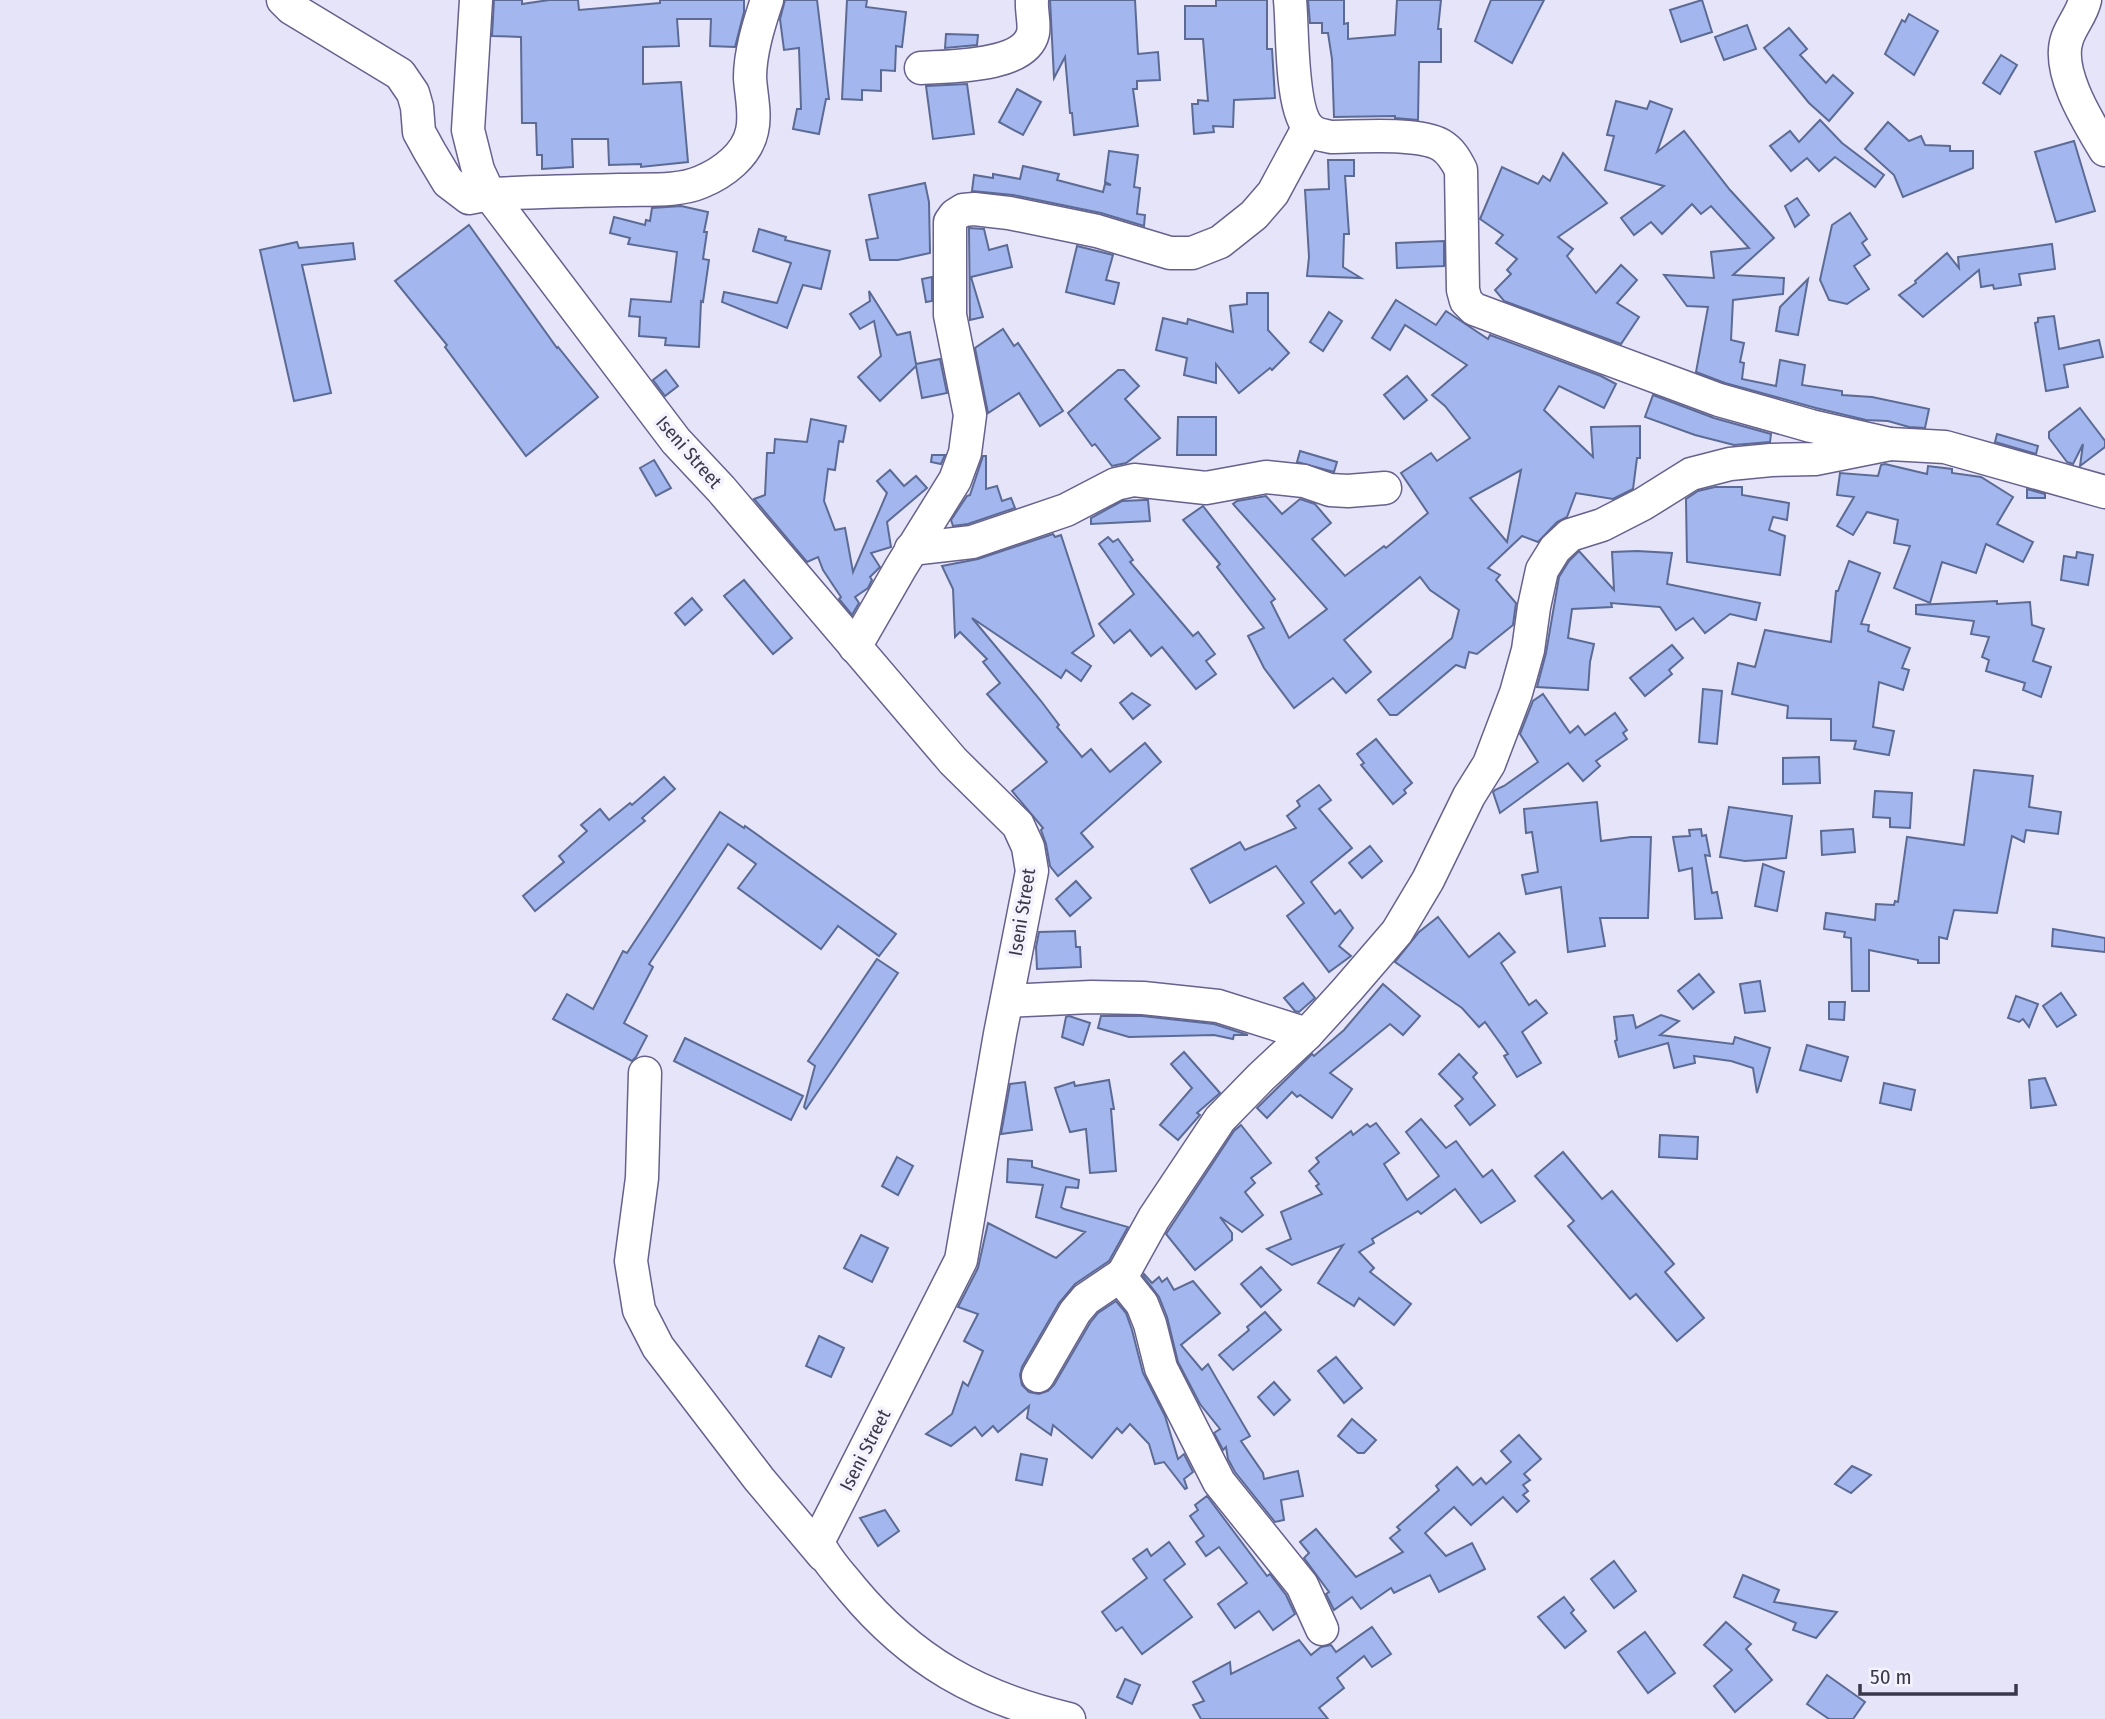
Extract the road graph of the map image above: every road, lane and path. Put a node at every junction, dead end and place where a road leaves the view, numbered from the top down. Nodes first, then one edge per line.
1 (283, 0) edge
2 (476, 0) edge
3 (767, 0) edge
4 (1032, 0) edge
5 (1290, 0) edge
6 (2085, 0) edge
7 (921, 68) dead end
8 (1308, 128) junction
9 (2105, 150) edge
10 (489, 194) junction
11 (1890, 444) junction
12 (1385, 488) dead end
13 (2105, 492) edge
14 (911, 549) junction
15 (855, 647) junction
16 (1007, 1001) junction
17 (1307, 1034) junction
18 (645, 1073) dead end
19 (1123, 1275) junction
20 (1038, 1376) dead end
21 (823, 1555) junction
22 (1322, 1629) dead end
23 (1069, 1719) edge

1 - 10 street
2 - 10 street, Iseni Street
3 - 10 street
4 - 7 street
5 - 8 street
6 - 9 street
8 - 11 street
8 - 14 street
10 - 15 street, Iseni Street
11 - 13 street
11 - 17 street
12 - 14 street
14 - 15 street
15 - 16 street, Iseni Street
16 - 17 street
16 - 21 street, Iseni Street
17 - 19 street
18 - 21 street
19 - 20 street
19 - 22 street
21 - 23 street

